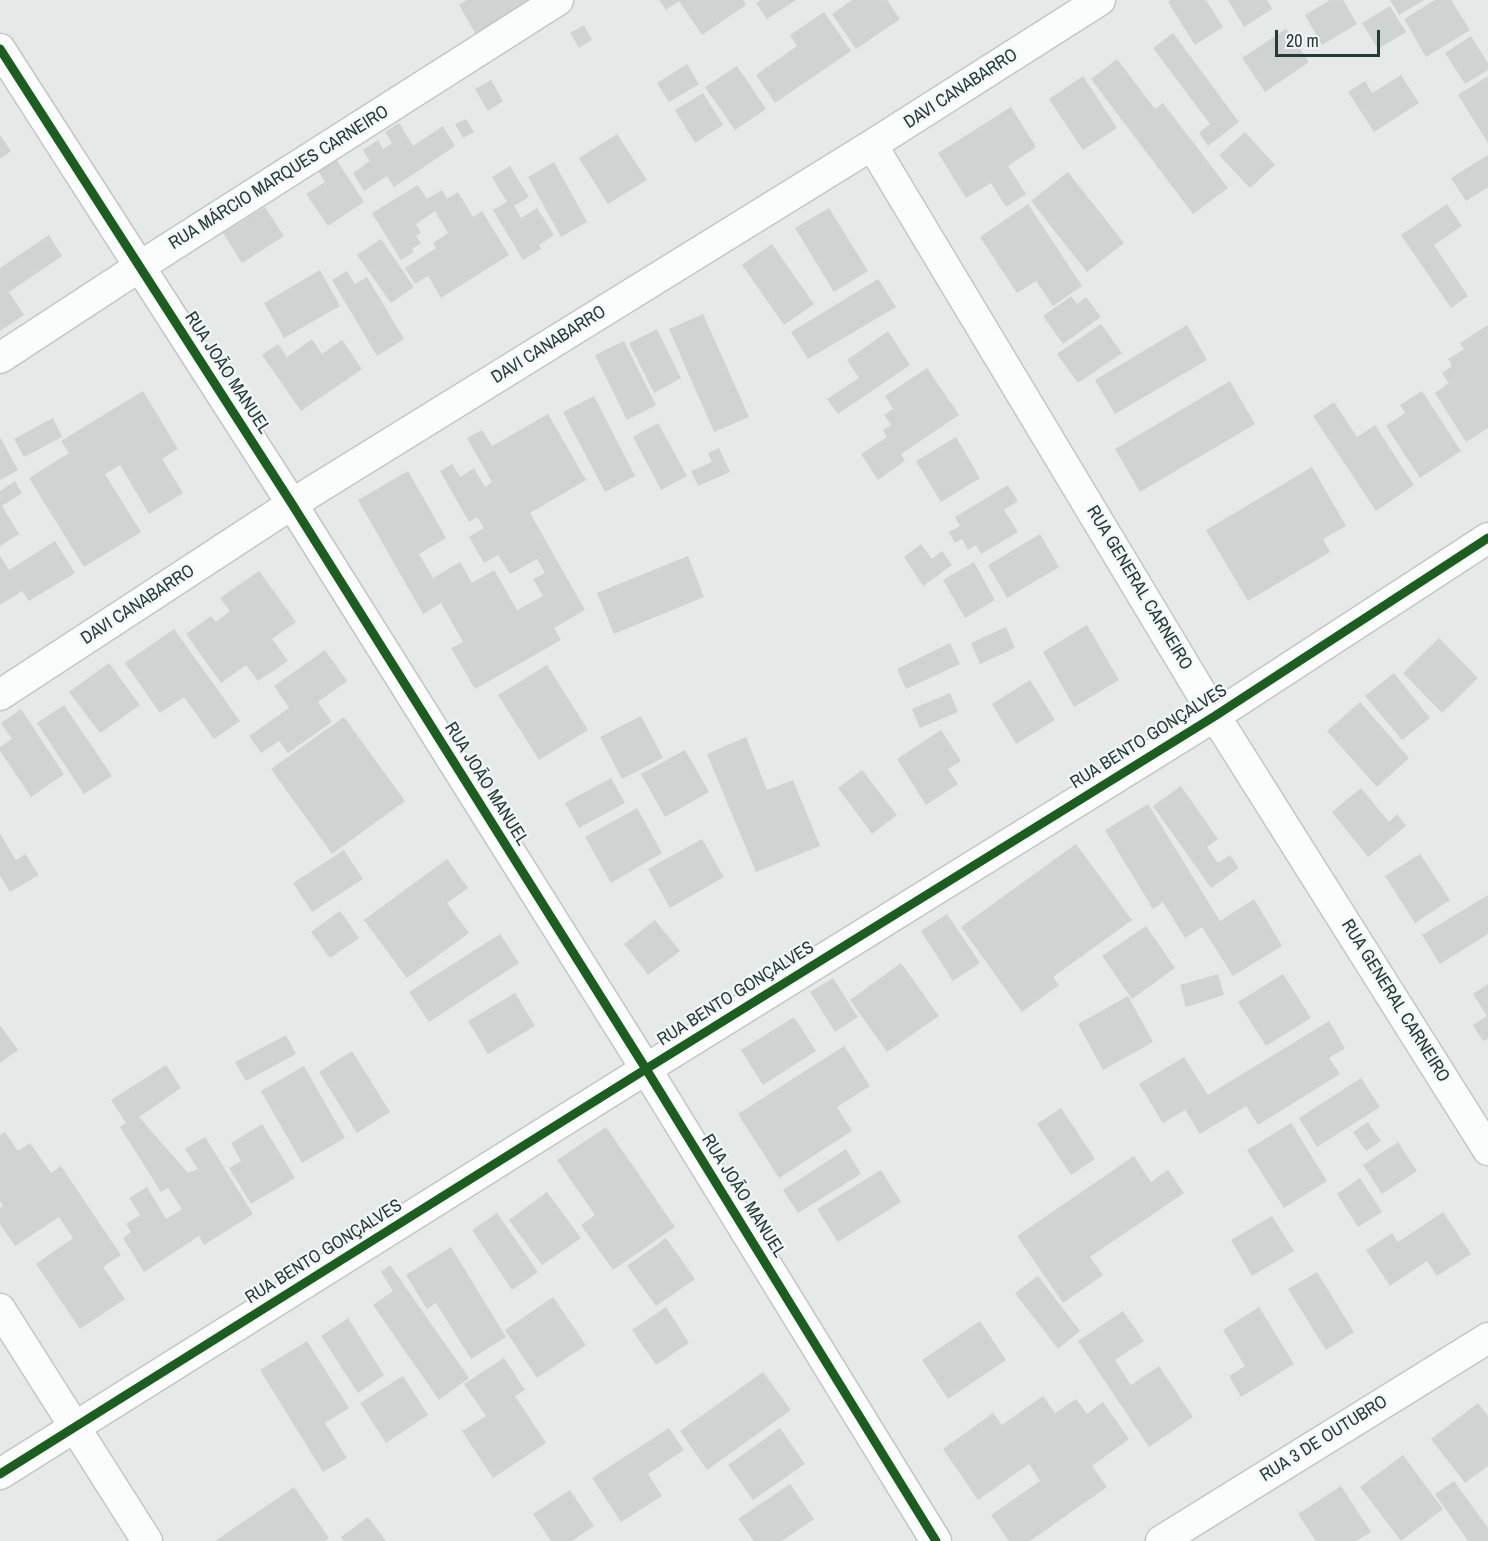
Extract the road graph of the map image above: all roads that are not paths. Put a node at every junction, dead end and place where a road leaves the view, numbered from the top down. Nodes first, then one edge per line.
1 (558, 0) edge
2 (1100, 0) edge
3 (0, 50) edge
4 (872, 145) junction
5 (139, 267) junction
6 (0, 358) edge
7 (292, 504) junction
8 (1488, 538) edge
9 (0, 696) edge
10 (1215, 716) junction
11 (646, 1069) junction
12 (1488, 1150) edge
13 (0, 1309) edge
14 (1488, 1338) edge
15 (75, 1428) junction
16 (0, 1474) edge
17 (147, 1541) edge
18 (936, 1541) edge
19 (1161, 1541) edge

1 - 5 street, RUA MÁRCIO MARQUES CARNEIRO
2 - 4 street, DAVI CANABARRO
3 - 5 street, RUA JOÃO MANUEL
4 - 7 street, DAVI CANABARRO
4 - 10 street, RUA GENERAL CARNEIRO
5 - 6 street, RUA MÁRCIO MARQUES CARNEIRO
5 - 7 street, RUA JOÃO MANUEL
7 - 9 street, DAVI CANABARRO
7 - 11 street, RUA JOÃO MANUEL
8 - 10 street, RUA BENTO GONÇALVES
10 - 11 street, RUA BENTO GONÇALVES
10 - 12 street, RUA GENERAL CARNEIRO
11 - 15 street, RUA BENTO GONÇALVES
11 - 18 street, RUA JOÃO MANUEL
13 - 15 street
14 - 19 street, RUA 3 DE OUTUBRO
15 - 16 street, RUA BENTO GONÇALVES
15 - 17 street

